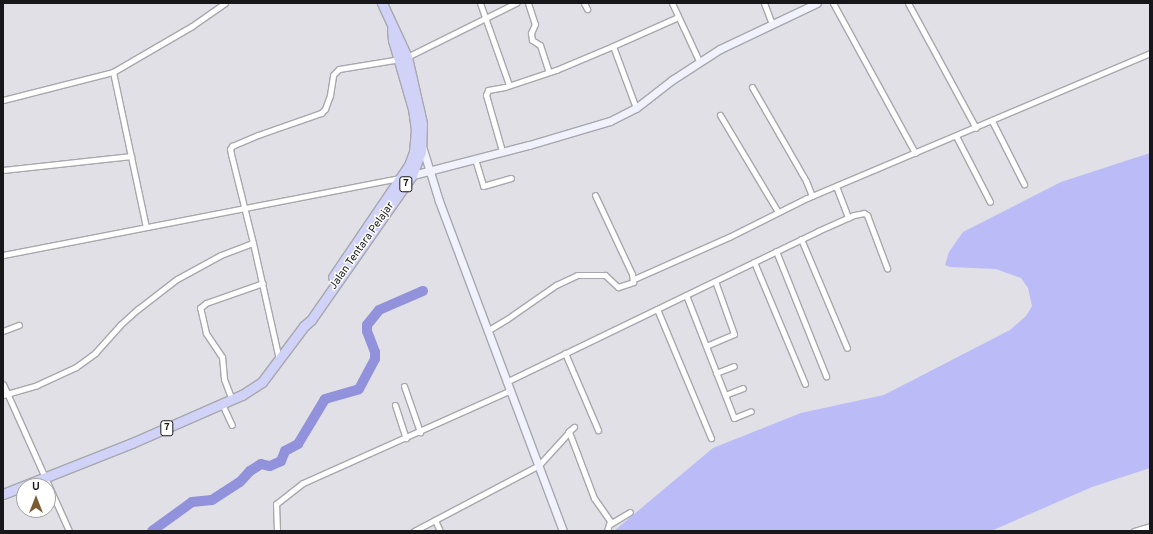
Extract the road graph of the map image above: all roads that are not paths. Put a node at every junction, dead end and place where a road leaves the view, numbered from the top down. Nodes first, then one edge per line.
1 (225, 3) edge
2 (382, 3) edge
3 (480, 3) edge
4 (516, 3) edge
5 (528, 3) edge
6 (584, 3) edge
7 (672, 3) edge
8 (764, 3) edge
9 (817, 3) edge
10 (833, 3) edge
11 (908, 3) edge
12 (586, 9) dead end
13 (678, 17) junction
14 (486, 18) junction
15 (772, 24) junction
16 (613, 46) junction
17 (1150, 53) edge
18 (403, 58) junction
19 (699, 61) junction
20 (113, 72) junction
21 (549, 72) junction
22 (509, 85) junction
23 (752, 87) dead end
24 (3, 100) edge
25 (636, 108) junction
26 (720, 115) dead end
27 (992, 121) junction
28 (976, 128) junction
29 (956, 136) junction
30 (419, 143) junction
31 (502, 151) junction
32 (915, 153) junction
33 (131, 156) junction
34 (475, 159) junction
35 (3, 170) edge
36 (430, 171) junction
37 (412, 175) junction
38 (400, 178) junction
39 (511, 178) dead end
40 (1024, 184) dead end
41 (836, 186) junction
42 (595, 195) dead end
43 (812, 196) junction
44 (990, 202) dead end
45 (245, 208) junction
46 (778, 212) junction
47 (848, 218) junction
48 (146, 227) junction
49 (801, 239) junction
50 (253, 243) junction
51 (776, 251) junction
52 (3, 255) edge
53 (754, 262) junction
54 (887, 268) dead end
55 (634, 279) junction
56 (715, 281) junction
57 (264, 283) junction
58 (686, 295) junction
59 (657, 309) junction
60 (19, 325) dead end
61 (304, 326) junction
62 (487, 330) junction
63 (3, 331) edge
64 (706, 346) junction
65 (847, 348) dead end
66 (565, 353) junction
67 (280, 360) junction
68 (734, 366) dead end
69 (716, 373) junction
70 (826, 376) dead end
71 (506, 382) junction
72 (3, 384) edge
73 (805, 384) dead end
74 (404, 386) dead end
75 (743, 388) dead end
76 (509, 391) junction
77 (5, 395) edge
78 (725, 395) junction
79 (232, 400) junction
80 (222, 404) junction
81 (395, 405) dead end
82 (752, 411) dead end
83 (232, 425) dead end
84 (574, 427) dead end
85 (598, 430) dead end
86 (420, 432) junction
87 (568, 432) junction
88 (406, 438) junction
89 (711, 438) dead end
90 (539, 465) junction
91 (46, 477) junction
92 (3, 494) edge
93 (630, 512) dead end
94 (435, 520) junction
95 (610, 524) junction
96 (1150, 526) edge
97 (421, 529) edge
98 (68, 531) edge
99 (277, 531) edge
100 (414, 531) edge
101 (440, 531) edge
102 (563, 531) edge
103 (607, 531) edge
104 (1134, 531) edge

1 - 20 street
2 - 18 highway, Jalan Tentara Pelajar / 7
3 - 14 street
4 - 14 street
5 - 21 street
6 - 12 street
7 - 13 street
8 - 15 street
9 - 15 street
10 - 32 street
11 - 28 street
13 - 16 street
13 - 19 street
14 - 18 street
14 - 22 street
15 - 19 street
16 - 21 street
16 - 25 street
17 - 27 street
18 - 30 highway, Jalan Tentara Pelajar / 7
18 - 45 street
19 - 25 street
20 - 24 street
20 - 33 street
21 - 22 street
22 - 31 street
23 - 43 street
25 - 31 street
26 - 46 street
27 - 28 street
27 - 40 street
28 - 29 street
29 - 32 street
29 - 44 street
30 - 36 street
30 - 37 highway, Jalan Tentara Pelajar / 7
30 - 38 highway, Jalan Tentara Pelajar / 7
31 - 34 street
32 - 41 street
33 - 35 street
33 - 48 street
34 - 36 street
34 - 39 street
36 - 37 street
36 - 62 street
37 - 38 street
37 - 61 highway, Jalan Tentara Pelajar / 7
38 - 45 street
38 - 61 highway, Jalan Tentara Pelajar / 7
41 - 43 street
41 - 47 street
42 - 55 street
43 - 46 street
45 - 48 street
45 - 50 street
46 - 55 street
47 - 49 street
47 - 54 street
48 - 52 street
49 - 51 street
49 - 65 street
50 - 57 street
50 - 77 street
51 - 53 street
51 - 70 street
53 - 56 street
53 - 73 street
55 - 62 street
56 - 58 street
56 - 64 street
57 - 67 street
57 - 79 street
58 - 59 street
58 - 64 street
59 - 66 street
59 - 89 street
60 - 63 street
61 - 67 highway, Jalan Tentara Pelajar / 7
62 - 71 street
64 - 69 street
66 - 71 street
66 - 85 street
67 - 79 highway, Jalan Tentara Pelajar / 7
68 - 69 street
69 - 78 street
71 - 76 street
72 - 77 street
74 - 86 street
75 - 78 street
76 - 86 street
76 - 90 street
77 - 91 street
78 - 82 street
79 - 80 highway, Jalan Tentara Pelajar / 7
80 - 83 street
80 - 91 highway, Jalan Tentara Pelajar / 7
81 - 88 street
84 - 87 street
86 - 88 street
87 - 90 street
87 - 95 street
88 - 99 street
90 - 94 street
90 - 102 street
91 - 92 highway, Jalan Tentara Pelajar / 7
91 - 98 street
93 - 95 street
94 - 97 street
94 - 101 street
95 - 103 street
96 - 104 street
97 - 100 street

